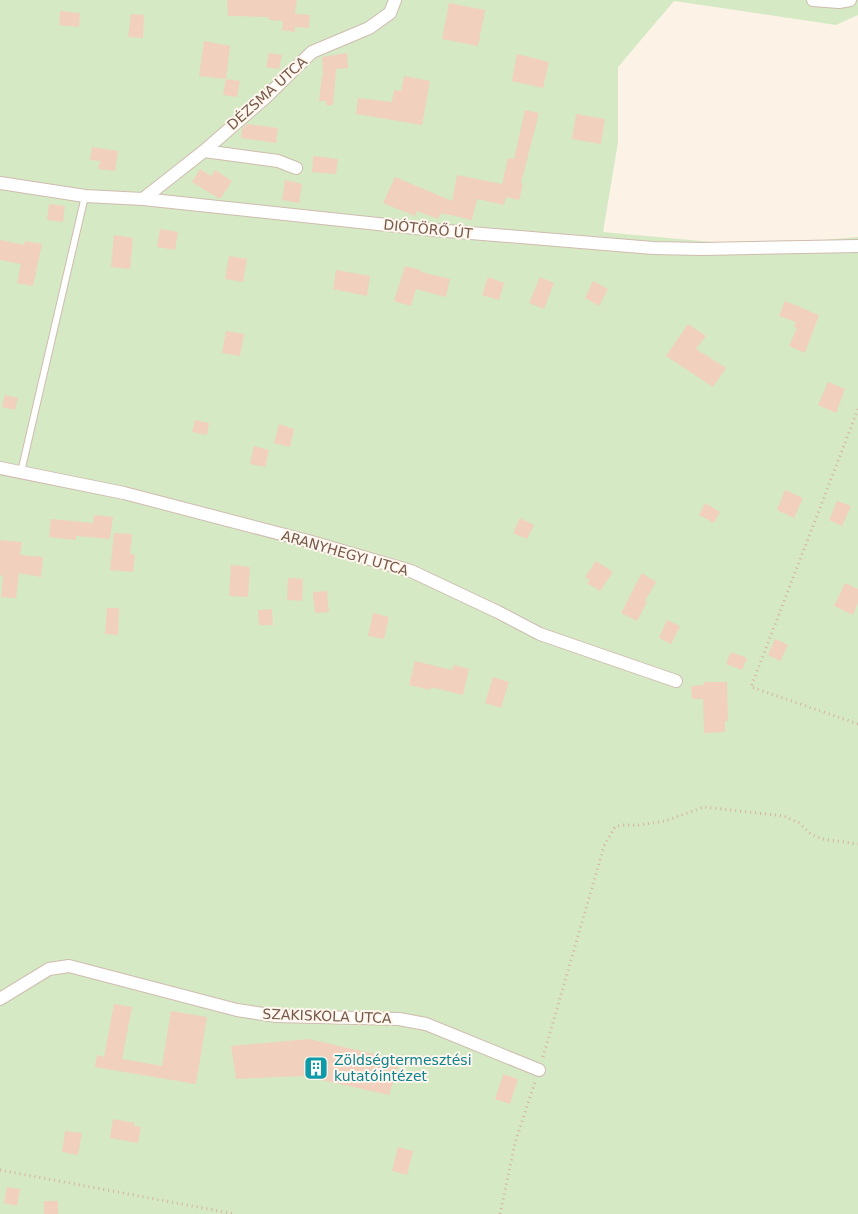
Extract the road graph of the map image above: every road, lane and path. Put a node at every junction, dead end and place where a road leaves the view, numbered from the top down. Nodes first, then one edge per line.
1 (395, 0) edge
2 (813, 0) edge
3 (850, 0) edge
4 (204, 151) junction
5 (296, 168) dead end
6 (0, 183) edge
7 (85, 196) junction
8 (143, 199) junction
9 (858, 246) edge
10 (858, 409) edge
11 (0, 468) edge
12 (21, 472) junction
13 (676, 681) dead end
14 (858, 724) edge
15 (858, 844) edge
16 (0, 999) edge
17 (539, 1070) junction
18 (0, 1170) edge
19 (235, 1214) edge
20 (500, 1214) edge

1 - 4 street, DÉZSMA UTCA
2 - 3 street
4 - 5 street
4 - 8 street, DÉZSMA UTCA
6 - 7 street, DIÓTÖRŐ ÚT
7 - 8 street, DIÓTÖRŐ ÚT
7 - 12 lane
8 - 9 street, DIÓTÖRŐ ÚT
10 - 14 path
11 - 12 street, ARANYHEGYI UTCA
12 - 13 street, ARANYHEGYI UTCA
15 - 17 path
16 - 17 street, SZAKISKOLA UTCA
17 - 20 path
18 - 19 path

